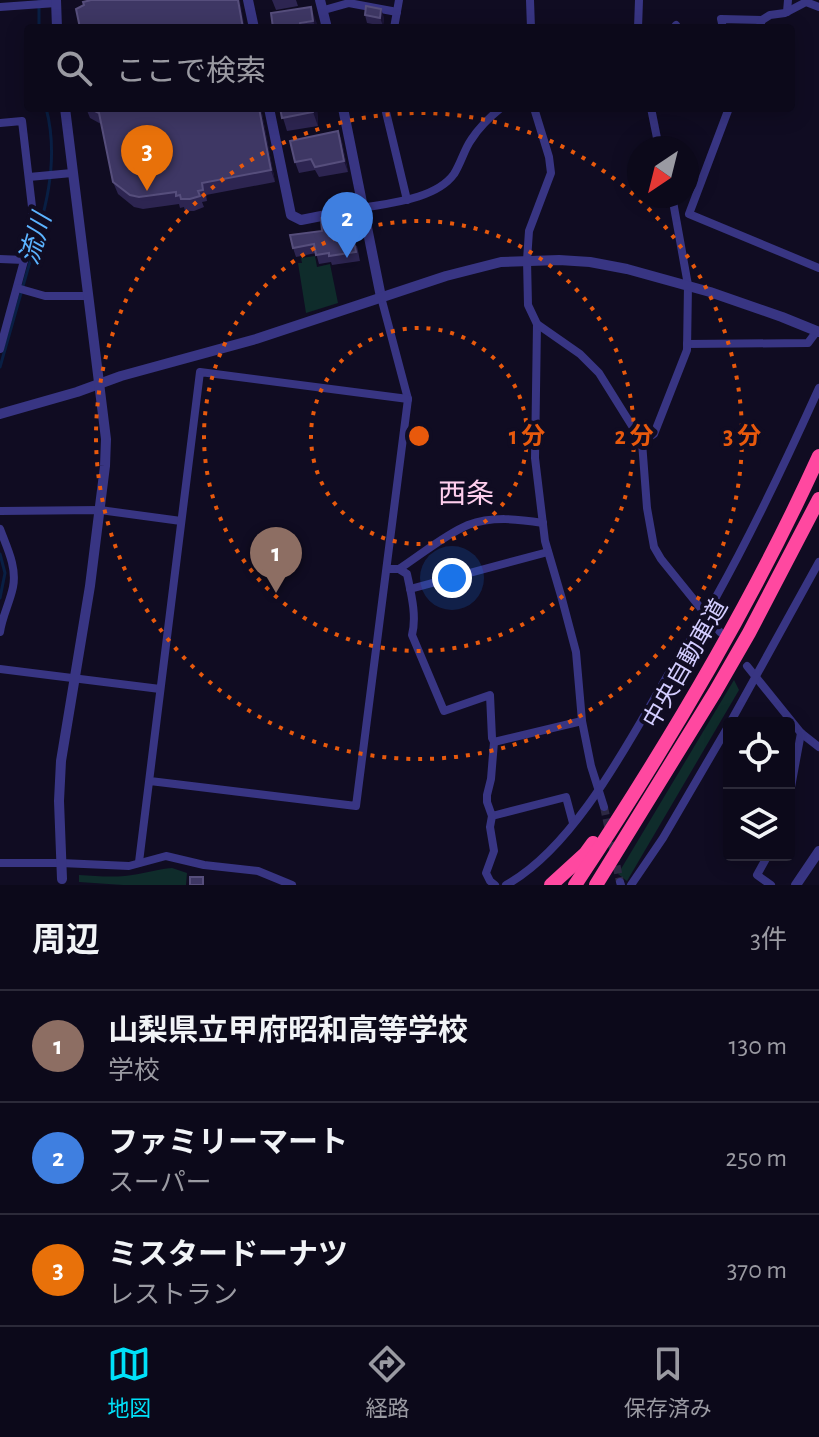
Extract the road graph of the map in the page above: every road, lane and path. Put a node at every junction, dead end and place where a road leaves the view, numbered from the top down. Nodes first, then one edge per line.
1 (248, 0) edge
2 (399, 0) edge
3 (530, 0) edge
4 (639, 0) edge
5 (788, 0) edge
6 (56, 1) edge
7 (3, 5) edge
8 (322, 5) edge
9 (819, 7) edge
10 (397, 12) junction
11 (787, 12) junction
12 (57, 24) edge
13 (253, 24) edge
14 (395, 24) edge
15 (531, 24) edge
16 (638, 24) edge
17 (722, 24) edge
18 (760, 24) edge
19 (65, 112) edge
20 (270, 112) edge
21 (344, 112) edge
22 (386, 112) edge
23 (497, 112) edge
24 (535, 112) edge
25 (652, 112) edge
26 (727, 112) edge
27 (0, 123) edge
28 (657, 136) edge
29 (72, 173) junction
30 (29, 177) junction
31 (407, 200) junction
32 (362, 208) junction
33 (676, 208) edge
34 (0, 259) edge
35 (24, 260) junction
36 (527, 260) junction
37 (819, 268) edge
38 (688, 285) junction
39 (17, 288) junction
40 (89, 296) junction
41 (381, 297) junction
42 (537, 324) junction
43 (818, 332) edge
44 (2, 336) edge
45 (687, 344) junction
46 (0, 349) edge
47 (98, 383) junction
48 (819, 388) edge
49 (408, 399) junction
50 (0, 414) edge
51 (642, 442) junction
52 (819, 456) edge
53 (819, 499) edge
54 (100, 510) junction
55 (0, 511) edge
56 (181, 521) junction
57 (543, 523) junction
58 (0, 529) edge
59 (548, 552) junction
60 (819, 562) edge
61 (387, 569) junction
62 (399, 569) junction
63 (410, 589) junction
64 (706, 615) junction
65 (0, 629) edge
66 (720, 632) dead end
67 (712, 666) junction
68 (747, 666) dead end
69 (0, 669) edge
70 (74, 678) junction
71 (756, 678) junction
72 (160, 689) junction
73 (734, 717) edge
74 (582, 721) junction
75 (801, 733) junction
76 (723, 736) edge
77 (494, 742) junction
78 (819, 747) edge
79 (150, 781) junction
80 (791, 789) edge
81 (598, 790) junction
82 (604, 807) tunnel mouth
83 (492, 816) junction
84 (573, 823) junction
85 (819, 851) edge
86 (765, 861) edge
87 (139, 862) junction
88 (0, 863) edge
89 (61, 863) junction
90 (62, 879) dead end
91 (598, 882) edge
92 (292, 885) edge
93 (495, 885) edge
94 (506, 885) edge
95 (551, 885) edge
96 (575, 885) edge
97 (631, 885) edge
98 (771, 885) edge
99 (796, 885) edge

1 - 13 street
2 - 10 street
3 - 15 street
4 - 16 street
5 - 11 street
6 - 7 street
6 - 12 street
8 - 10 street
9 - 11 street
10 - 14 street
11 - 18 street
17 - 18 street
19 - 29 street
20 - 32 street
21 - 32 street
22 - 31 street
23 - 31 street
24 - 36 street
25 - 28 street
26 - 37 street
27 - 30 street
29 - 30 street
29 - 40 street
30 - 35 street
31 - 32 street
32 - 41 street
33 - 38 street
34 - 35 street
35 - 39 street
36 - 38 street
36 - 41 street
36 - 42 street
38 - 43 street
38 - 45 street
39 - 40 street
39 - 44 street
40 - 47 street
41 - 47 street
41 - 49 street
42 - 51 street
42 - 57 street
43 - 45 street
44 - 46 street
45 - 51 street
47 - 50 street
47 - 54 street
48 - 64 street
49 - 56 street
49 - 61 street
51 - 64 street
52 - 67 highway, 中央自動車道
53 - 91 highway, 中央自動車道
54 - 55 street
54 - 56 street
54 - 70 street
56 - 72 street
57 - 59 street
57 - 62 street
58 - 65 street
59 - 63 street
59 - 74 street
60 - 71 street
61 - 62 street
61 - 79 street
62 - 63 street
63 - 77 street
64 - 66 street
64 - 81 street
67 - 95 highway
67 - 96 highway, 中央自動車道
68 - 71 street
69 - 70 street
70 - 72 street
70 - 89 street
71 - 73 street
71 - 75 street
72 - 79 street
74 - 77 street
74 - 81 street
75 - 78 street
75 - 80 street
76 - 97 street
77 - 83 street
79 - 87 street
81 - 82 street
81 - 84 street
83 - 84 street
83 - 93 street
84 - 94 street
85 - 99 street
86 - 98 street
87 - 89 street
87 - 92 street
88 - 89 street
89 - 90 street

